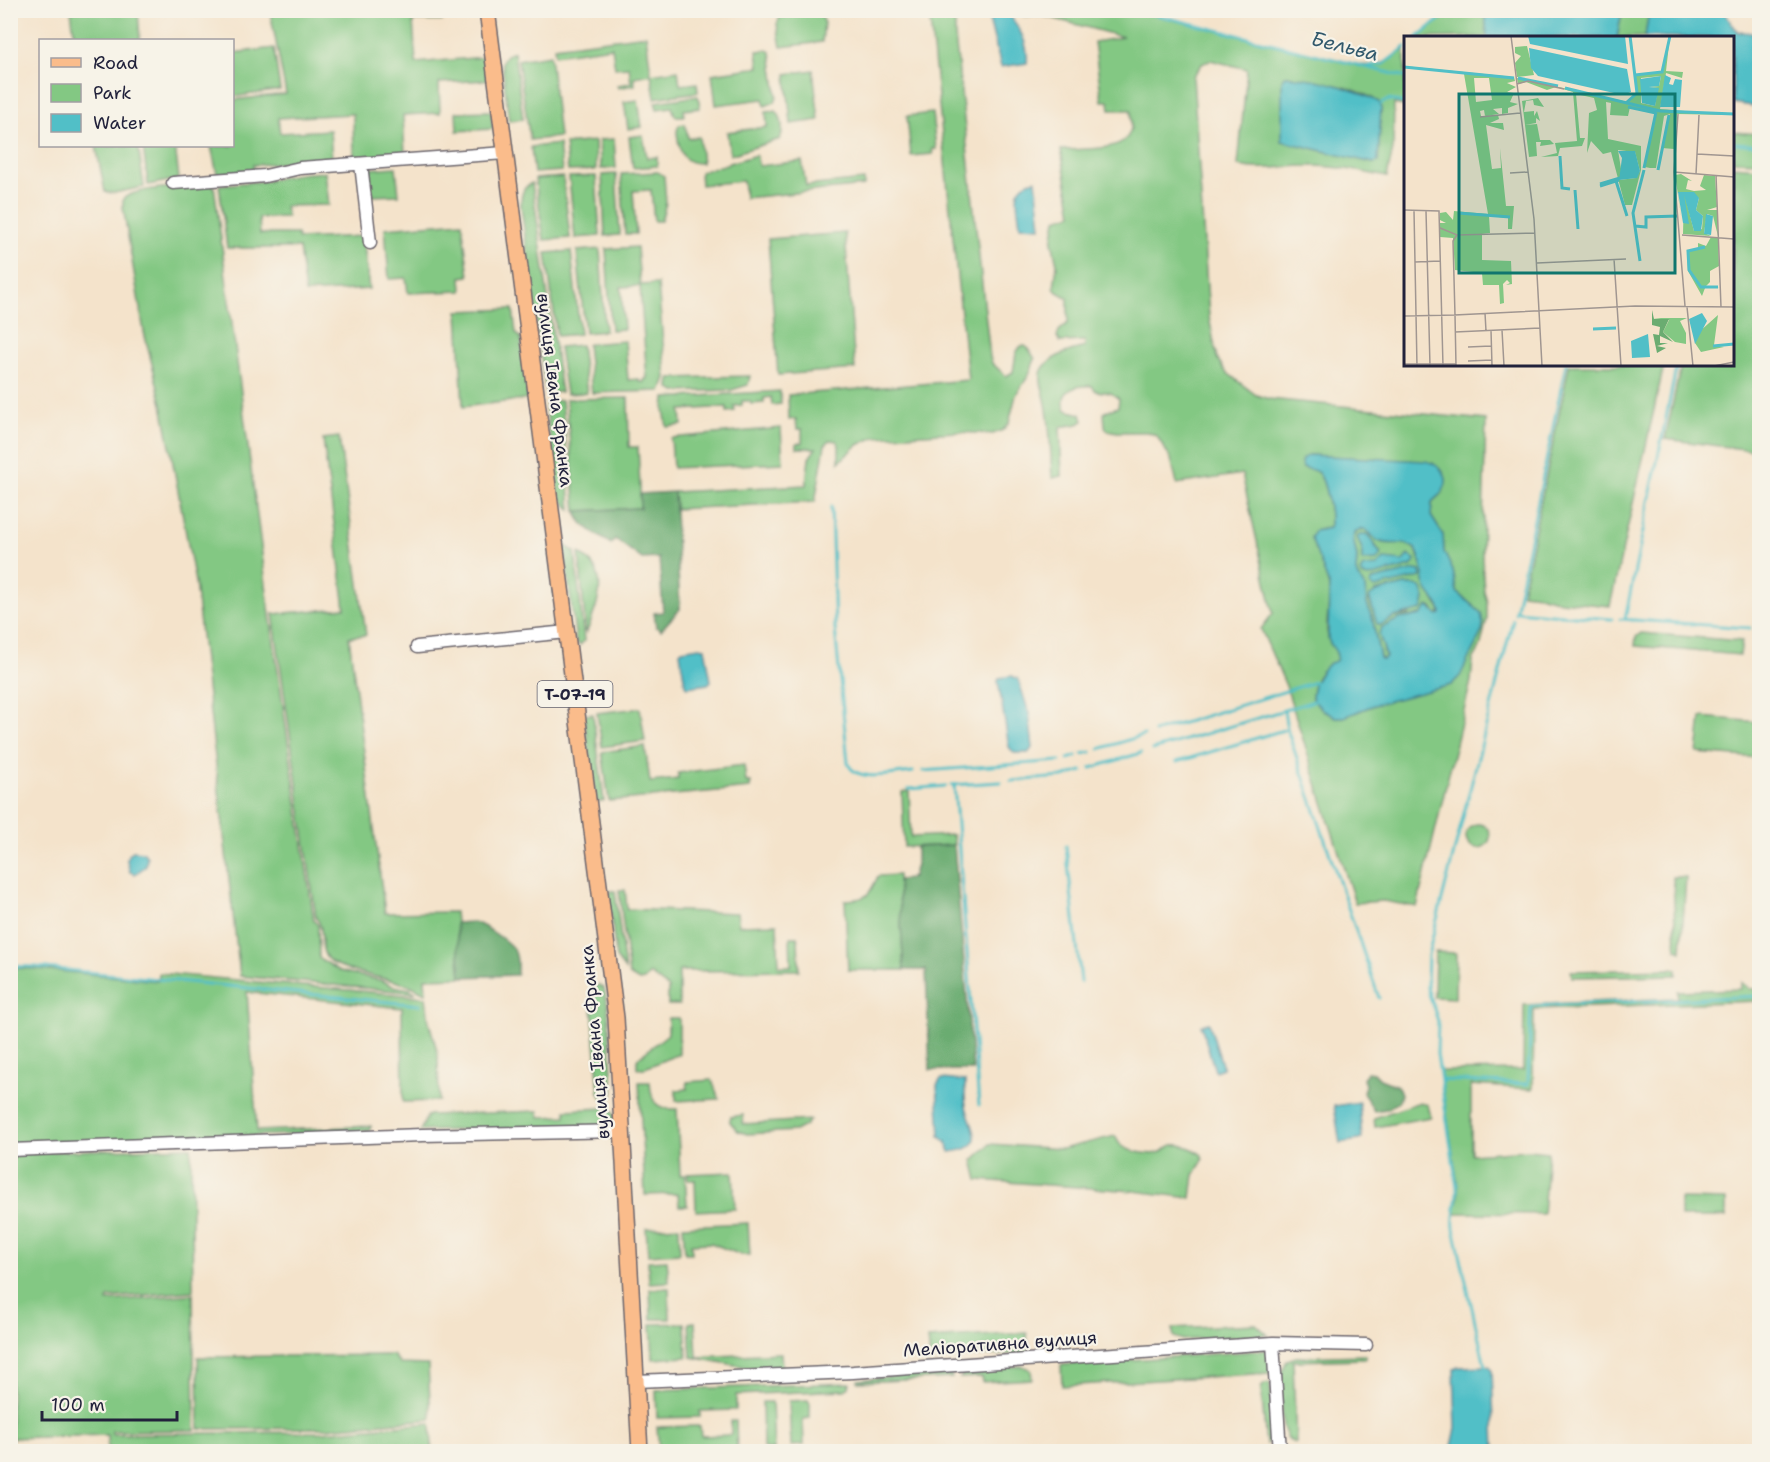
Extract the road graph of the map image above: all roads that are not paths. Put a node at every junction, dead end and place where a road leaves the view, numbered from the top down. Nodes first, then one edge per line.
1 (487, 10) edge
2 (505, 153) junction
3 (361, 164) junction
4 (173, 183) dead end
5 (370, 243) dead end
6 (1760, 623) edge
7 (567, 632) junction
8 (1759, 641) edge
9 (417, 647) dead end
10 (623, 1131) junction
11 (10, 1150) edge
12 (1273, 1343) junction
13 (1300, 1343) junction
14 (1366, 1345) dead end
15 (1275, 1370) junction
16 (636, 1381) junction
17 (640, 1452) edge
18 (1280, 1452) edge

1 - 2 main road, вулиця Івана Франка / Т-07-19
2 - 3 street
2 - 7 main road, вулиця Івана Франка / Т-07-19
3 - 4 street
3 - 5 street
6 - 8 street
7 - 9 street
7 - 10 main road, вулиця Івана Франка / Т-07-19
10 - 11 street
10 - 16 main road, вулиця Івана Франка / Т-07-19
12 - 13 street, Меліоративна вулиця
12 - 15 street
12 - 16 street, Меліоративна вулиця
13 - 14 street, Меліоративна вулиця
13 - 15 street
15 - 18 street
16 - 17 main road, вулиця Івана Франка / Т-07-19

